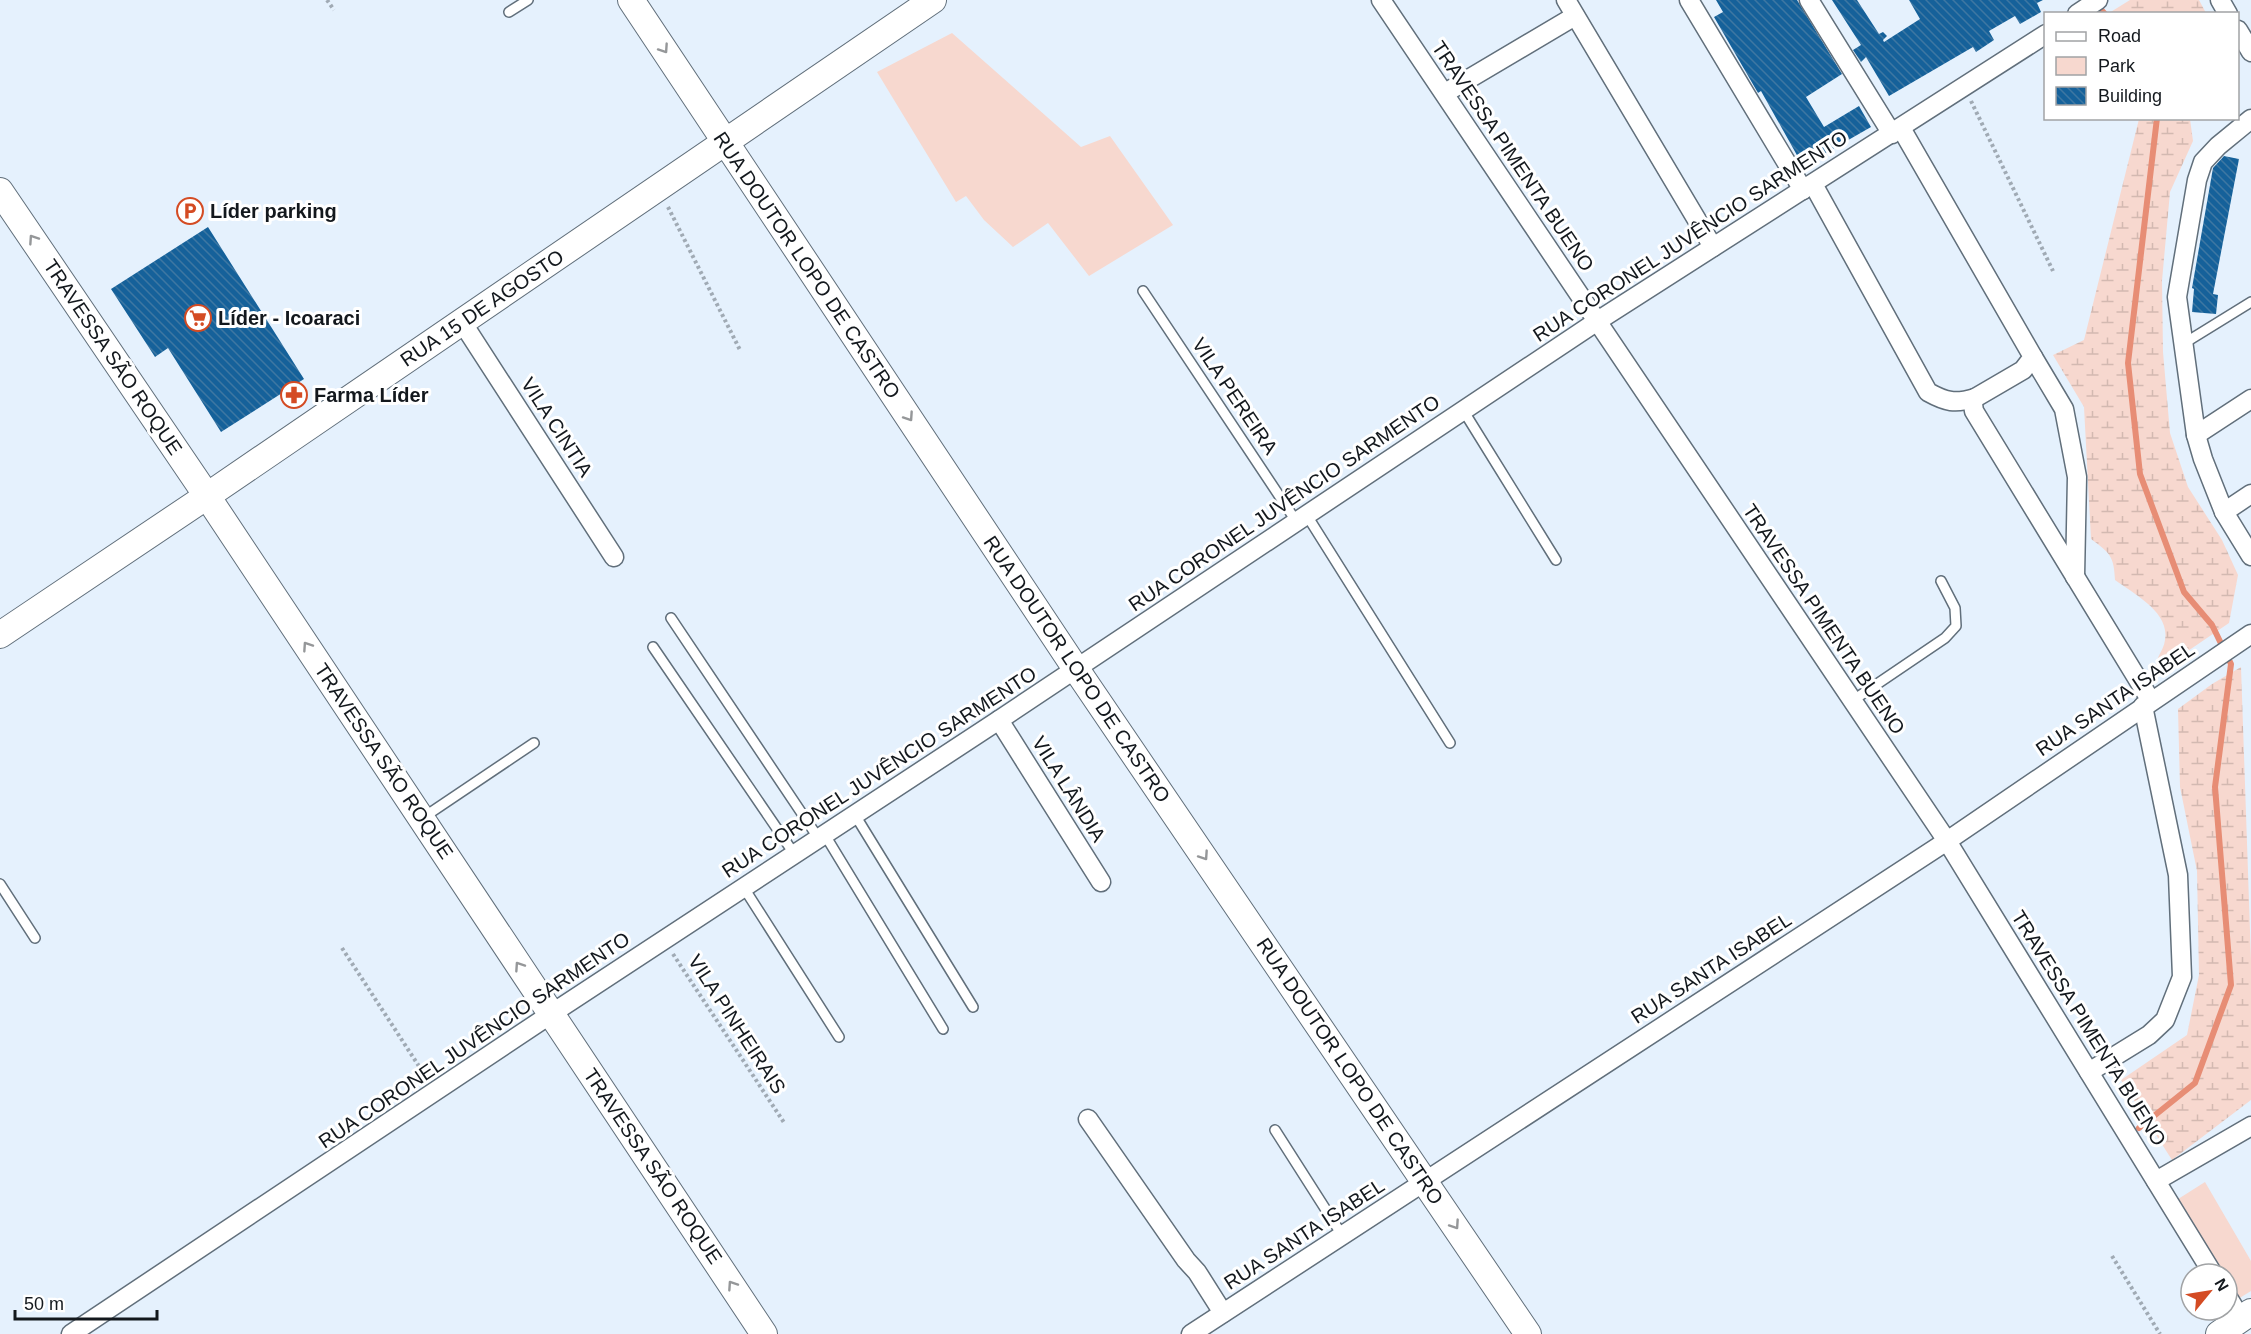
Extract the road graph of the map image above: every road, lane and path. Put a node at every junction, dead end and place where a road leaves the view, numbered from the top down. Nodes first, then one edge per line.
1 (327, 0) edge
2 (528, 0) edge
3 (631, 0) edge
4 (933, 0) edge
5 (1381, 0) edge
6 (1689, 0) edge
7 (1809, 0) edge
8 (1570, 8) edge
9 (334, 10) dead end
10 (509, 12) dead end
11 (2239, 32) edge
12 (2044, 35) edge
13 (2251, 52) edge
14 (1965, 87) junction
15 (1445, 93) junction
16 (2251, 119) edge
17 (1897, 131) junction
18 (725, 142) junction
19 (1808, 187) junction
20 (658, 188) junction
21 (0, 191) edge
22 (1713, 247) junction
23 (2053, 271) dead end
24 (1143, 291) dead end
25 (2251, 302) edge
26 (462, 322) junction
27 (1596, 322) junction
28 (2183, 344) junction
29 (740, 350) dead end
30 (2033, 357) junction
31 (1975, 398) junction
32 (2251, 399) edge
33 (1463, 410) junction
34 (2196, 435) junction
35 (2251, 494) edge
36 (207, 496) junction
37 (2224, 512) junction
38 (1301, 518) junction
39 (2251, 556) edge
40 (614, 557) dead end
41 (1556, 560) dead end
42 (2075, 578) junction
43 (1941, 581) dead end
44 (671, 618) dead end
45 (0, 635) edge
46 (2247, 637) edge
47 (653, 646) dead end
48 (1076, 669) junction
49 (1852, 701) junction
50 (2147, 704) junction
51 (999, 720) junction
52 (534, 743) dead end
53 (1450, 743) dead end
54 (855, 815) junction
55 (422, 819) junction
56 (822, 837) junction
57 (1947, 841) junction
58 (795, 855) junction
59 (1101, 882) dead end
60 (0, 884) edge
61 (744, 888) junction
62 (35, 938) dead end
63 (665, 941) junction
64 (342, 948) dead end
65 (973, 1007) dead end
66 (551, 1014) junction
67 (943, 1029) dead end
68 (839, 1037) dead end
69 (2089, 1072) junction
70 (436, 1092) junction
71 (1088, 1119) dead end
72 (785, 1124) dead end
73 (2251, 1126) edge
74 (1275, 1130) dead end
75 (2156, 1180) junction
76 (1425, 1181) junction
77 (1342, 1235) junction
78 (2112, 1256) dead end
79 (2206, 1262) edge
80 (1223, 1313) junction
81 (2246, 1316) edge
82 (71, 1334) edge
83 (764, 1334) edge
84 (1191, 1334) edge
85 (1528, 1334) edge
86 (2160, 1334) edge
87 (2218, 1334) edge

1 - 9 path
2 - 10 lane
3 -> 18 main road, RUA DOUTOR LOPO DE CASTRO
4 - 18 main road, RUA 15 DE AGOSTO
5 - 15 street, TRAVESSA PIMENTA BUENO
6 - 19 street
7 - 17 street
8 - 15 street
8 - 22 street
11 - 13 street
12 - 14 street, RUA CORONEL JUVÊNCIO SARMENTO
14 - 17 street, RUA CORONEL JUVÊNCIO SARMENTO
14 - 23 path
15 - 27 street, TRAVESSA PIMENTA BUENO
16 - 28 street
17 - 19 street, RUA CORONEL JUVÊNCIO SARMENTO
17 - 30 street
18 - 20 main road, RUA 15 DE AGOSTO
18 -> 48 main road, RUA DOUTOR LOPO DE CASTRO
19 - 22 street, RUA CORONEL JUVÊNCIO SARMENTO
19 - 31 street
20 - 26 main road, RUA 15 DE AGOSTO
20 - 29 path
36 -> 21 main road, TRAVESSA SÃO ROQUE
22 - 27 street, RUA CORONEL JUVÊNCIO SARMENTO
24 - 38 lane, VILA PEREIRA
25 - 28 lane
26 - 36 main road, RUA 15 DE AGOSTO
26 - 40 street, VILA CINTIA
27 - 33 street, RUA CORONEL JUVÊNCIO SARMENTO
27 - 49 street, TRAVESSA PIMENTA BUENO
28 - 34 street
30 - 31 street
30 - 42 street
31 - 42 street
32 - 34 street
33 - 38 street, RUA CORONEL JUVÊNCIO SARMENTO
33 - 41 lane
34 - 37 street
35 - 37 street
36 - 45 main road, RUA 15 DE AGOSTO
55 -> 36 main road, TRAVESSA SÃO ROQUE
37 - 39 street
38 - 48 street, RUA CORONEL JUVÊNCIO SARMENTO
38 - 53 lane, VILA PEREIRA
42 - 50 street
43 - 49 lane
44 - 56 lane
46 - 50 street, RUA SANTA ISABEL
47 - 58 lane
48 - 51 street, RUA CORONEL JUVÊNCIO SARMENTO
48 -> 76 main road, RUA DOUTOR LOPO DE CASTRO
49 - 57 street, TRAVESSA PIMENTA BUENO
50 - 57 street, RUA SANTA ISABEL
50 - 69 street
51 - 54 street, RUA CORONEL JUVÊNCIO SARMENTO
51 - 59 street, VILA LÂNDIA
52 - 55 lane
54 - 56 street, RUA CORONEL JUVÊNCIO SARMENTO
54 - 65 lane
66 -> 55 main road, TRAVESSA SÃO ROQUE
56 - 58 street, RUA CORONEL JUVÊNCIO SARMENTO
56 - 67 lane
57 - 69 street, TRAVESSA PIMENTA BUENO
57 - 76 street, RUA SANTA ISABEL
58 - 61 street, RUA CORONEL JUVÊNCIO SARMENTO
60 - 62 lane
61 - 63 street, RUA CORONEL JUVÊNCIO SARMENTO
61 - 68 lane
63 - 66 street, RUA CORONEL JUVÊNCIO SARMENTO
63 - 72 path, VILA PINHEIRAIS
64 - 70 path
66 - 70 street, RUA CORONEL JUVÊNCIO SARMENTO
83 -> 66 main road, TRAVESSA SÃO ROQUE
69 - 75 street, TRAVESSA PIMENTA BUENO
70 - 82 street, RUA CORONEL JUVÊNCIO SARMENTO
71 - 80 street
73 - 75 street
74 - 77 lane
75 - 79 street, TRAVESSA PIMENTA BUENO
76 - 77 street, RUA SANTA ISABEL
76 -> 85 main road, RUA DOUTOR LOPO DE CASTRO
77 - 80 street, RUA SANTA ISABEL
78 - 86 path
80 - 84 street, RUA SANTA ISABEL
81 - 87 main road

